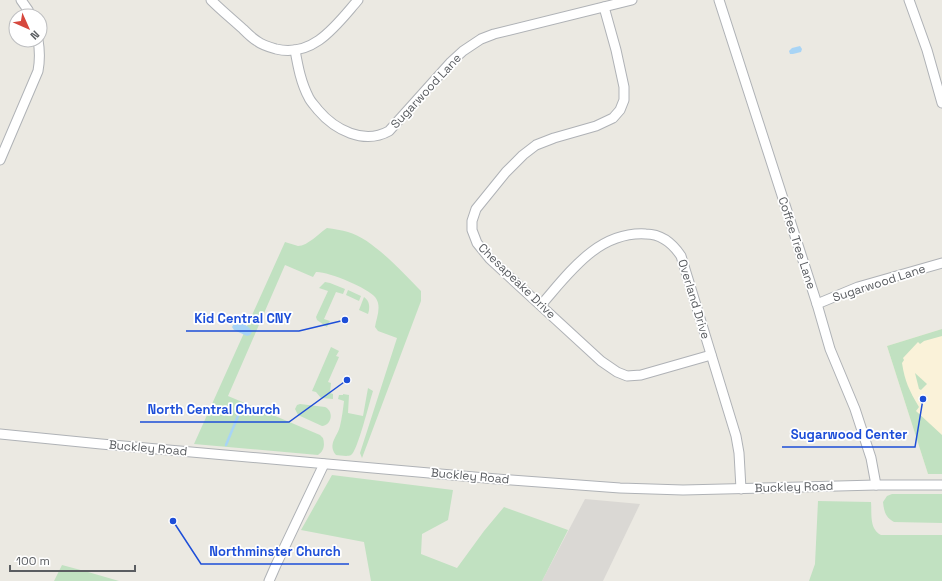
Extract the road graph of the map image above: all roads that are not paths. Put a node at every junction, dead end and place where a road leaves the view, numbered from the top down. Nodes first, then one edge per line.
1 (211, 0) edge
2 (358, 0) edge
3 (632, 0) edge
4 (719, 0) edge
5 (909, 0) edge
6 (604, 7) junction
7 (40, 48) edge
8 (295, 50) junction
9 (942, 103) edge
10 (0, 160) edge
11 (942, 263) edge
12 (817, 304) junction
13 (541, 305) junction
14 (711, 355) junction
15 (0, 434) edge
16 (324, 464) junction
17 (876, 485) junction
18 (942, 485) edge
19 (741, 489) junction
20 (269, 581) edge

1 - 8 street
2 - 8 street
3 - 6 street, Sugarwood Lane
4 - 12 street, Coffee Tree Lane
5 - 9 street
6 - 8 street, Sugarwood Lane
6 - 13 street, Chesapeake Drive
7 - 10 street
11 - 12 street, Sugarwood Lane
12 - 17 street, Coffee Tree Lane
13 - 14 street, Chesapeake Drive
13 - 14 street, Overland Drive
14 - 19 street, Overland Drive
15 - 16 street, Buckley Road
16 - 19 street, Buckley Road
16 - 20 street
17 - 18 street, Buckley Road
17 - 19 street, Buckley Road

